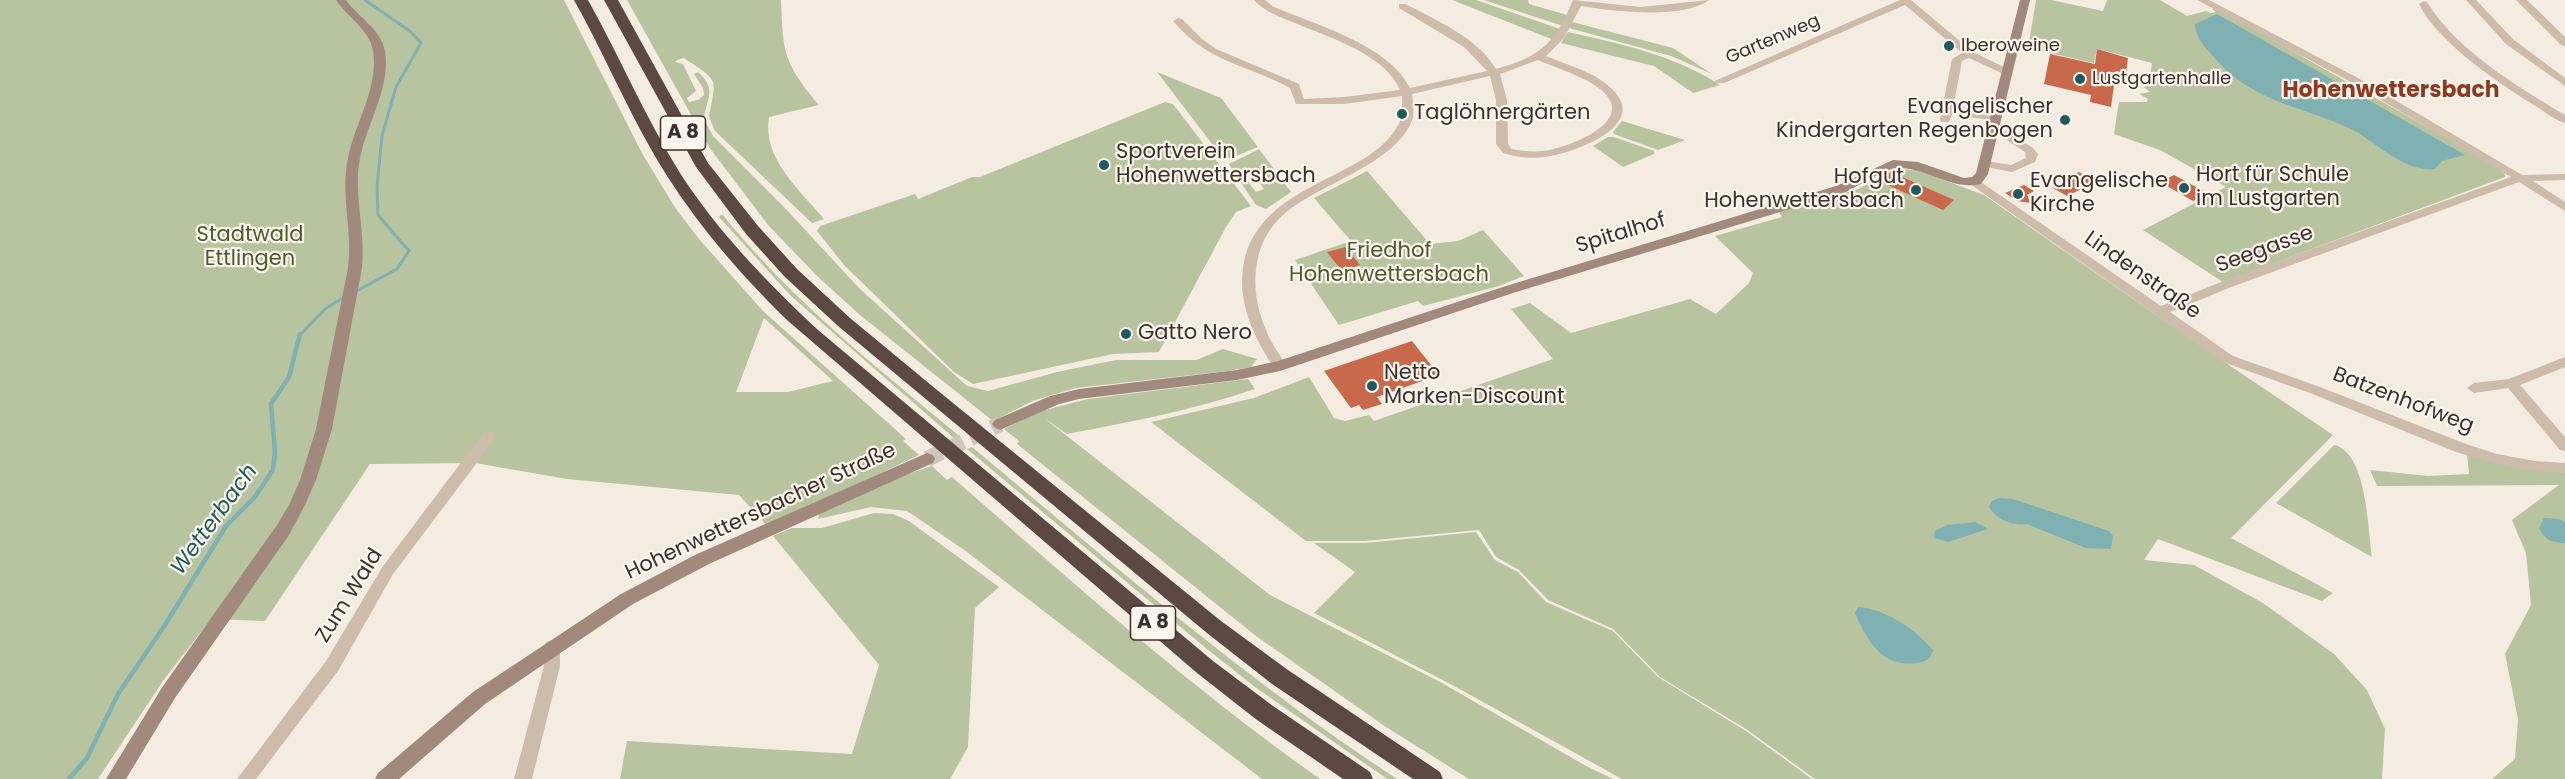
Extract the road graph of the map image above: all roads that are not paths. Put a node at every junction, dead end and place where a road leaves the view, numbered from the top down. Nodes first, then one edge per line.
1 (341, 0) edge
2 (581, 0) edge
3 (611, 0) edge
4 (1259, 0) edge
5 (1704, 0) edge
6 (2025, 0) edge
7 (2202, 0) edge
8 (2471, 0) edge
9 (2521, 0) edge
10 (1578, 1) edge
11 (1906, 1) edge
12 (2424, 4) dead end
13 (1402, 6) dead end
14 (1178, 21) dead end
15 (2565, 43) edge
16 (1970, 54) junction
17 (1538, 56) junction
18 (1495, 72) junction
19 (2008, 73) junction
20 (1719, 81) dead end
21 (2565, 83) edge
22 (1407, 93) junction
23 (2565, 120) edge
24 (1995, 123) junction
25 (1985, 164) junction
26 (2565, 177) edge
27 (2520, 178) junction
28 (1974, 182) junction
29 (2565, 207) edge
30 (2159, 312) junction
31 (2228, 359) joint
32 (2565, 363) edge
33 (1280, 366) junction
34 (2511, 383) junction
35 (2474, 388) dead end
36 (1000, 424) tunnel mouth
37 (489, 436) dead end
38 (2565, 446) edge
39 (927, 459) tunnel mouth
40 (2565, 468) edge
41 (552, 647) junction
42 (116, 779) edge
43 (246, 779) edge
44 (385, 779) edge
45 (523, 779) edge
46 (1362, 779) edge
47 (1432, 779) edge

1 - 42 street
2 - 46 highway, A 8
3 - 47 highway, A 8
4 - 22 street
5 - 10 street
6 - 19 street
7 - 27 street
8 - 21 street
9 - 15 street
10 - 17 street
11 - 16 street
11 - 20 street, Gartenweg
12 - 23 street
13 - 18 street
14 - 22 street
16 - 19 street
16 - 24 street
17 - 18 street
17 - 18 street
18 - 22 street
19 - 24 street
22 - 33 street
24 - 25 street
24 - 25 street
25 - 28 street
26 - 27 street
27 - 29 street
27 - 30 street, Seegasse
28 - 30 street, Lindenstraße
28 - 33 street, Spitalhof
30 - 31 street, Lindenstraße
31 - 40 street, Batzenhofweg
32 - 34 street
33 - 36 street
34 - 35 street
34 - 38 street
37 - 43 street, Zum Wald
39 - 41 street, Hohenwettersbacher Straße
41 - 44 street, Hohenwettersbacher Straße
41 - 45 street

